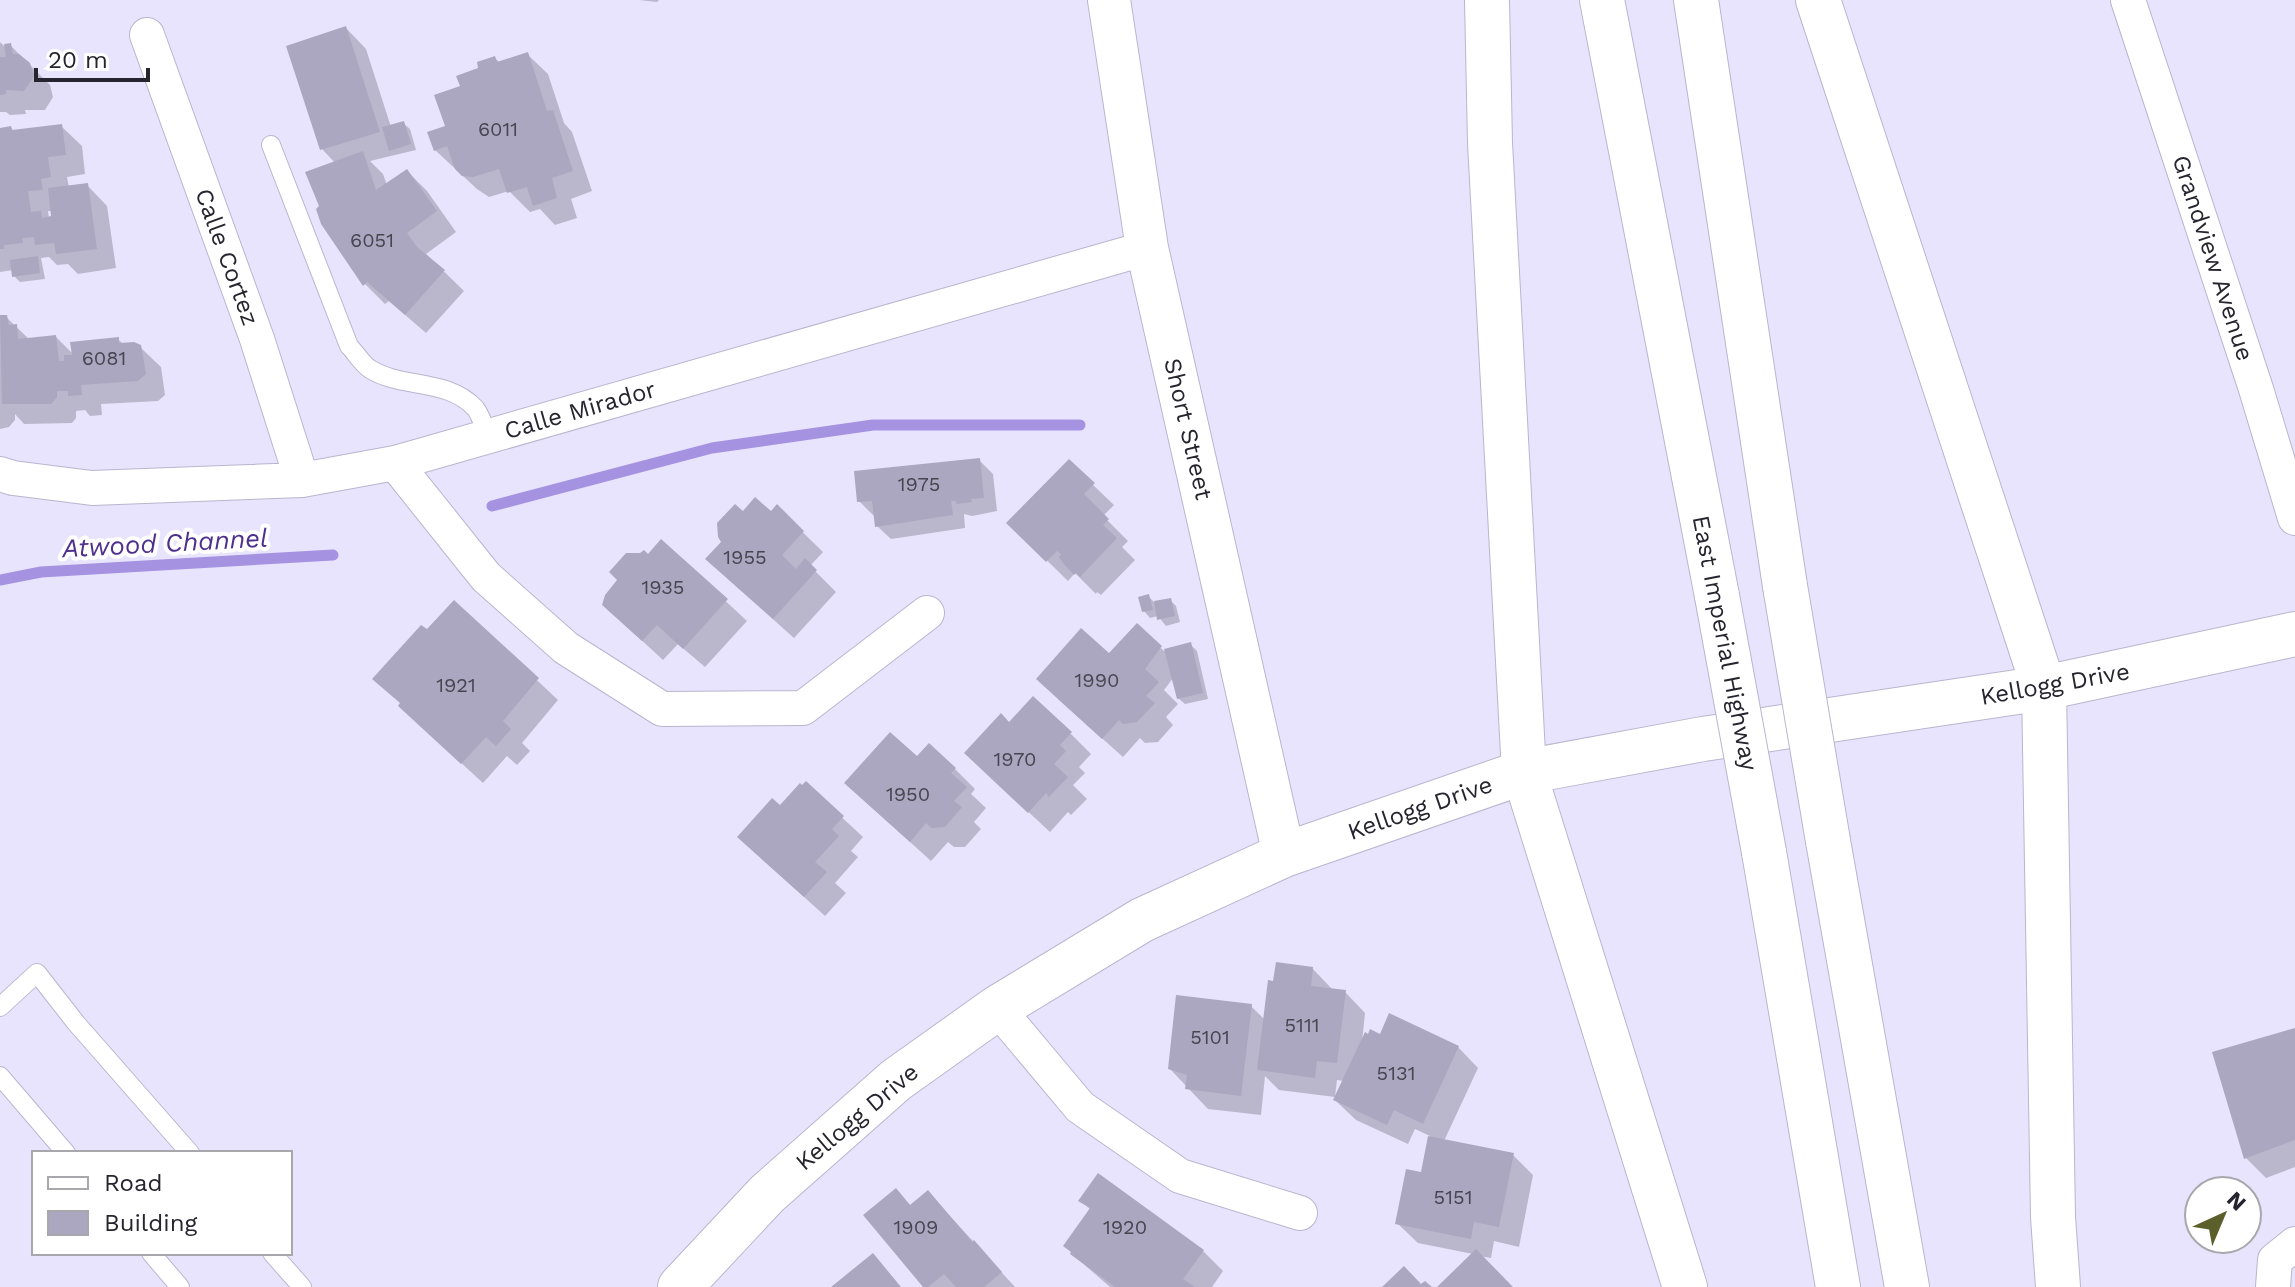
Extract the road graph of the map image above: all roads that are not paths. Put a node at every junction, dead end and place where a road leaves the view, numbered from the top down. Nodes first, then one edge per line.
1 (1109, 0) edge
2 (1487, 0) edge
3 (1602, 0) edge
4 (1696, 0) edge
5 (1818, 0) edge
6 (2128, 0) edge
7 (147, 35) dead end
8 (271, 145) dead end
9 (1147, 248) junction
10 (489, 436) junction
11 (395, 463) junction
12 (0, 474) edge
13 (302, 480) junction
14 (2295, 518) edge
15 (927, 613) dead end
16 (2295, 634) edge
17 (2044, 688) junction
18 (1524, 772) junction
19 (1284, 855) junction
20 (0, 1007) edge
21 (997, 1008) junction
22 (0, 1076) edge
23 (64, 1151) edge
24 (188, 1151) edge
25 (1300, 1213) dead end
26 (2295, 1244) edge
27 (153, 1255) edge
28 (274, 1255) edge
29 (180, 1287) edge
30 (302, 1287) edge
31 (680, 1287) edge
32 (1685, 1287) edge
33 (1838, 1287) edge
34 (1907, 1287) edge
35 (2058, 1287) edge
36 (2273, 1287) edge

1 - 9 street, Short Street
2 - 18 main road
3 - 33 main road, East Imperial Highway, bridge
4 - 34 main road, bridge
5 - 17 main road
6 - 14 street, Grandview Avenue
7 - 13 street, Calle Cortez
8 - 10 lane
9 - 10 street, Calle Mirador
9 - 19 street, Short Street
10 - 11 street, Calle Mirador
11 - 13 street, Calle Mirador
11 - 15 street
12 - 13 street, Calle Mirador
16 - 17 main road, Kellogg Drive
17 - 18 main road, Kellogg Drive
17 - 35 main road
18 - 19 main road, Kellogg Drive
18 - 32 main road
19 - 21 main road, Kellogg Drive
20 - 24 lane
21 - 25 street
21 - 31 main road, Kellogg Drive
22 - 23 lane
26 - 36 street
27 - 29 lane
28 - 30 lane

